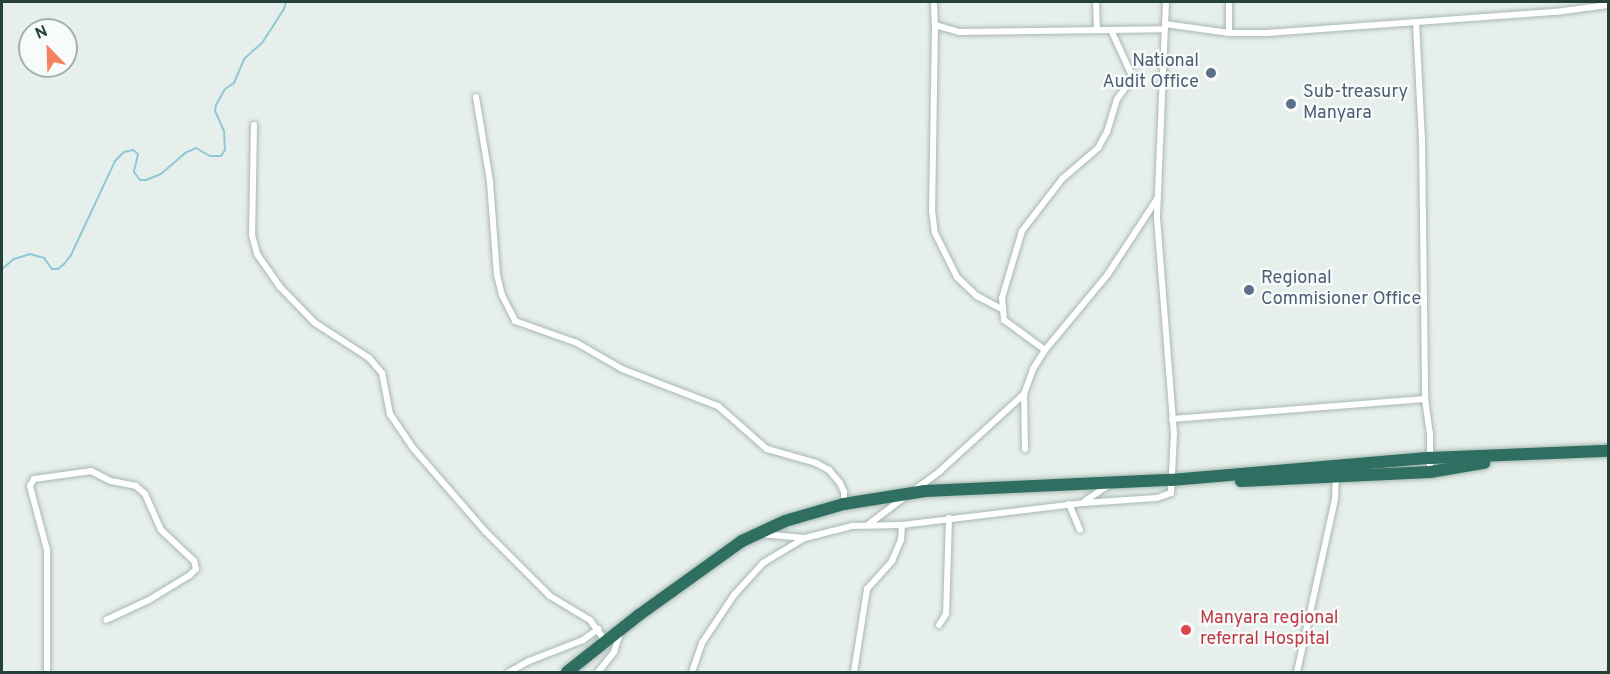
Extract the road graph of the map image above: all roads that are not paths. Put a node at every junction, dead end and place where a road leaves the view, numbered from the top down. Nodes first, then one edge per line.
1 (934, 2) edge
2 (1096, 2) edge
3 (1166, 2) edge
4 (1229, 2) edge
5 (1576, 2) edge
6 (1608, 5) edge
7 (1576, 9) junction
8 (1416, 22) junction
9 (935, 25) junction
10 (1165, 26) junction
11 (1097, 30) junction
12 (1111, 30) junction
13 (1229, 33) junction
14 (476, 97) dead end
15 (254, 125) dead end
16 (1158, 198) junction
17 (1001, 309) junction
18 (1045, 350) junction
19 (1024, 394) junction
20 (1425, 399) junction
21 (1172, 419) junction
22 (1025, 450) dead end
23 (1608, 451) edge
24 (1530, 455) junction
25 (1430, 458) junction
26 (1336, 472) junction
27 (1430, 472) junction
28 (1171, 480) junction
29 (1112, 483) junction
30 (909, 493) junction
31 (1083, 503) junction
32 (844, 504) junction
33 (1069, 504) junction
34 (949, 518) junction
35 (868, 524) junction
36 (902, 525) junction
37 (1080, 530) dead end
38 (755, 533) junction
39 (805, 538) junction
40 (106, 620) dead end
41 (939, 625) dead end
42 (598, 629) junction
43 (621, 630) junction
44 (606, 642) junction
45 (47, 672) edge
46 (509, 672) edge
47 (567, 672) edge
48 (598, 672) edge
49 (692, 672) edge
50 (854, 672) edge
51 (1297, 672) edge

1 - 9 street
2 - 11 street
3 - 10 street
4 - 13 street
5 - 7 street
6 - 7 street
7 - 8 street
8 - 13 street
8 - 20 street
9 - 11 street
9 - 17 street
10 - 12 street
10 - 13 street
10 - 16 street
11 - 12 street
12 - 17 street
14 - 32 street
15 - 42 street
16 - 18 street
16 - 21 street
17 - 18 street
18 - 19 street
19 - 22 street
19 - 30 street
20 - 21 street
20 - 25 street
21 - 28 street
23 - 24 highway
24 - 25 highway
24 - 27 highway
25 - 26 highway
25 - 27 street
26 - 27 highway
26 - 28 highway
26 - 51 street
28 - 29 highway
28 - 31 street
29 - 30 highway
29 - 31 street
30 - 32 highway
30 - 35 street
31 - 33 street
32 - 38 highway
33 - 34 street
33 - 37 street
34 - 36 street
34 - 41 street
35 - 36 street
35 - 39 street
36 - 50 street
38 - 39 street
38 - 43 highway
39 - 49 street
40 - 45 street
42 - 44 street
42 - 46 street
43 - 44 highway
43 - 48 street
44 - 47 highway

